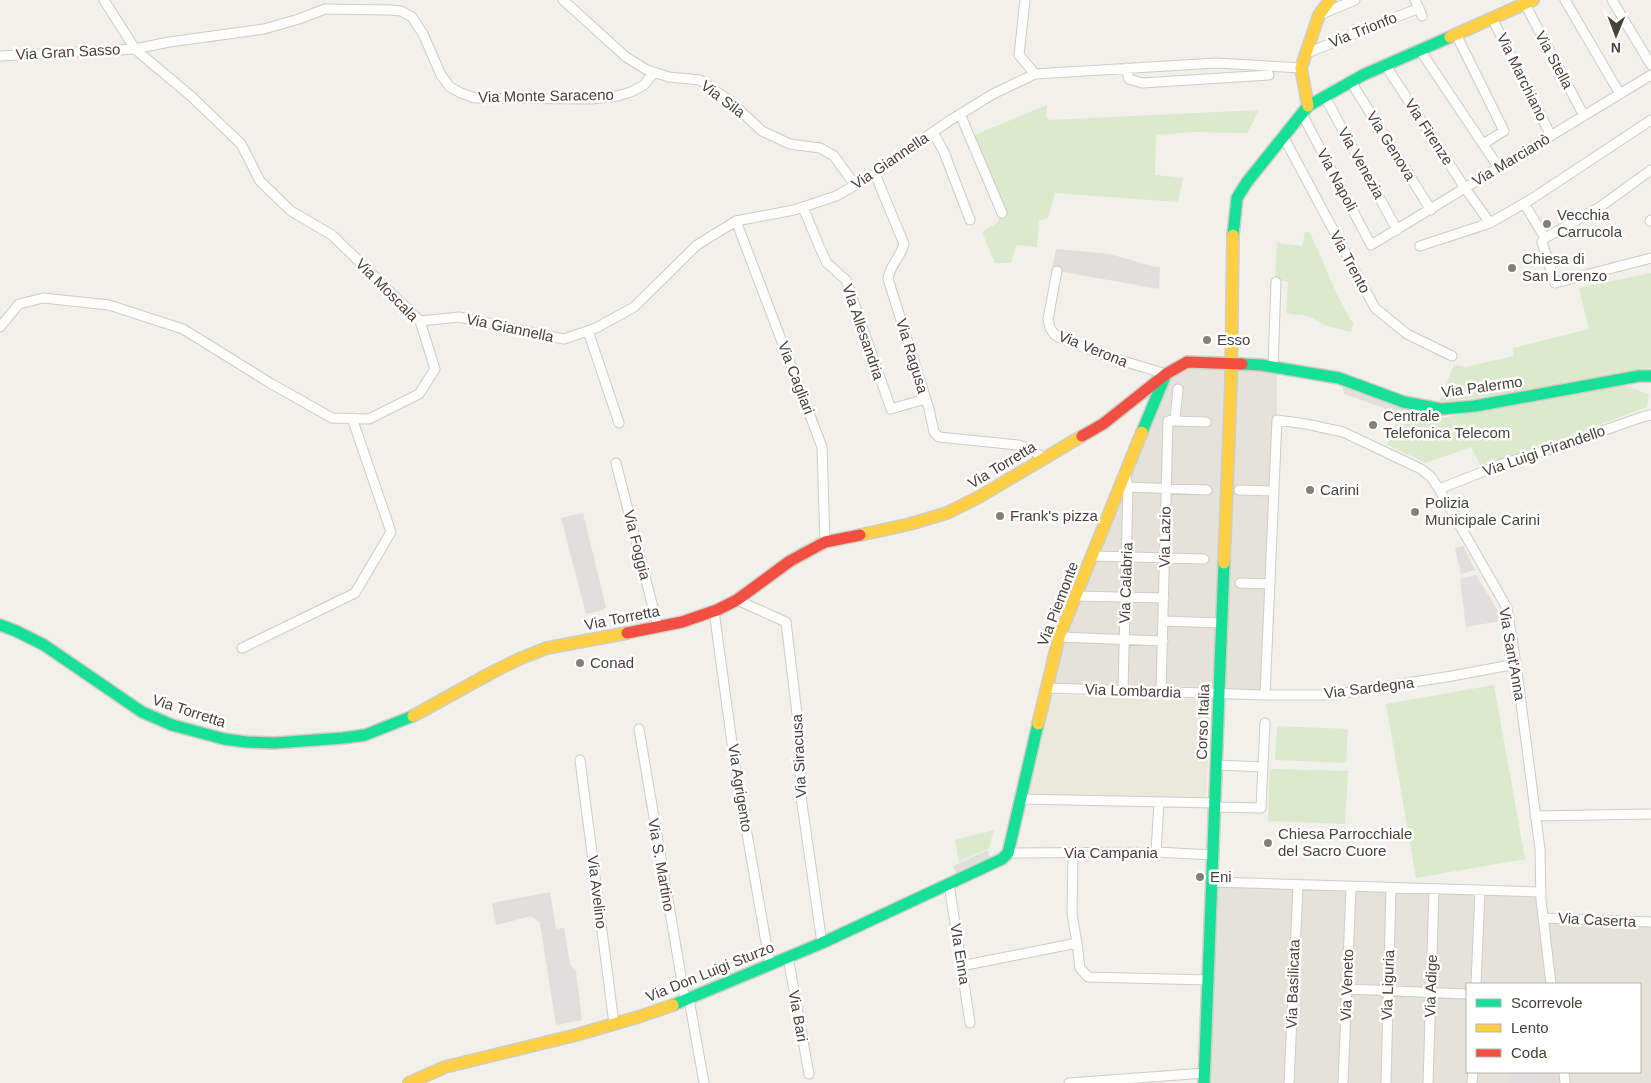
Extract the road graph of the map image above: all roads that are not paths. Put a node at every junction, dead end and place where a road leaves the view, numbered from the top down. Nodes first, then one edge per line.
1 (104, 0) edge
2 (563, 0) edge
3 (1025, 0) edge
4 (1330, 0) edge
5 (1355, 0) edge
6 (1565, 0) edge
7 (1612, 0) edge
8 (1523, 3) edge
9 (324, 4) edge
10 (1419, 8) edge
11 (1319, 15) junction
12 (1492, 18) junction
13 (1456, 34) junction
14 (135, 49) junction
15 (1420, 50) junction
16 (1306, 52) junction
17 (0, 56) edge
18 (1651, 65) edge
19 (1386, 66) junction
20 (1126, 68) junction
21 (1301, 68) junction
22 (654, 72) junction
23 (1035, 74) junction
24 (1269, 75) dead end
25 (1651, 75) edge
26 (1350, 82) junction
27 (1620, 94) junction
28 (1325, 97) junction
29 (1305, 110) junction
30 (960, 114) junction
31 (1584, 116) junction
32 (1651, 120) edge
33 (933, 132) junction
34 (1283, 136) junction
35 (1551, 136) junction
36 (1483, 144) junction
37 (1499, 168) junction
38 (1651, 170) edge
39 (875, 174) junction
40 (855, 185) junction
41 (1466, 188) junction
42 (1524, 203) junction
43 (803, 207) junction
44 (1431, 210) junction
45 (1002, 213) dead end
46 (736, 220) junction
47 (970, 220) dead end
48 (1490, 223) junction
49 (1397, 230) junction
50 (1544, 240) junction
51 (1372, 245) joint
52 (1420, 246) dead end
53 (1651, 258) edge
54 (1057, 270) dead end
55 (1276, 282) dead end
56 (420, 321) junction
57 (0, 327) edge
58 (588, 331) junction
59 (1452, 356) dead end
60 (1231, 363) junction
61 (1273, 367) junction
62 (1166, 374) junction
63 (1651, 376) edge
64 (1178, 389) dead end
65 (925, 398) junction
66 (1651, 415) edge
67 (352, 418) junction
68 (1172, 421) junction
69 (1206, 422) dead end
70 (619, 423) dead end
71 (1044, 458) junction
72 (616, 463) dead end
73 (1127, 482) junction
74 (1165, 489) junction
75 (1439, 489) junction
76 (1207, 490) dead end
77 (1239, 490) dead end
78 (1274, 492) junction
79 (825, 542) junction
80 (1093, 556) junction
81 (1126, 557) junction
82 (1164, 558) junction
83 (1204, 559) dead end
84 (1240, 583) dead end
85 (1270, 584) junction
86 (1076, 596) junction
87 (1125, 597) junction
88 (1164, 598) junction
89 (737, 600) junction
90 (714, 611) junction
91 (1163, 621) junction
92 (1222, 623) junction
93 (0, 625) edge
94 (658, 627) junction
95 (1059, 637) junction
96 (1124, 640) junction
97 (1163, 641) junction
98 (242, 648) dead end
99 (1516, 664) junction
100 (1046, 688) junction
101 (1124, 690) junction
102 (1161, 691) junction
103 (1219, 693) junction
104 (1265, 695) junction
105 (1265, 723) dead end
106 (639, 729) dead end
107 (580, 760) dead end
108 (1217, 765) junction
109 (1262, 766) junction
110 (1020, 799) junction
111 (1158, 802) junction
112 (1215, 805) junction
113 (1651, 814) edge
114 (1536, 816) junction
115 (1156, 852) junction
116 (1008, 853) junction
117 (1073, 853) junction
118 (1213, 855) junction
119 (1212, 882) junction
120 (949, 884) junction
121 (1298, 885) junction
122 (1351, 887) junction
123 (1391, 888) junction
124 (1434, 889) junction
125 (1480, 890) junction
126 (1540, 892) junction
127 (1543, 918) junction
128 (1651, 922) edge
129 (822, 943) junction
130 (1077, 943) junction
131 (788, 957) junction
132 (770, 965) junction
133 (962, 966) junction
134 (1208, 980) junction
135 (1476, 983) edge
136 (1551, 983) edge
137 (1347, 989) junction
138 (1388, 990) junction
139 (1431, 992) junction
140 (1466, 994) edge
141 (687, 1000) junction
142 (970, 1023) dead end
143 (614, 1024) junction
144 (809, 1074) dead end
145 (1204, 1078) edge
146 (1086, 1082) edge
147 (409, 1083) edge
148 (704, 1083) edge
149 (1069, 1083) edge
150 (1289, 1083) edge
151 (1343, 1083) edge
152 (1386, 1083) edge
153 (1428, 1083) edge

1 - 14 street, Via Moscala
2 - 22 street, Via Sila
3 - 23 street
4 - 11 street
5 - 11 street
6 - 27 street
7 - 18 street
8 - 12 street
8 - 31 street, Via Stella
9 - 14 street, Via Gran Sasso
9 - 22 street, Via Monte Saraceno
10 - 16 street, Via Trionfo
11 - 16 street
12 - 13 street
12 - 35 street, Via Marchiano
13 - 15 street
13 - 36 street
14 - 17 street, Via Gran Sasso
14 - 56 street, Via Moscala
15 - 19 street
15 - 36 street
16 - 21 street
19 - 26 street
19 - 41 street, Via Firenze
20 - 21 street, Via Giannella
20 - 23 street, Via Giannella
20 - 24 street
21 - 29 street
22 - 40 street, Via Sila
23 - 30 street, Via Giannella
25 - 27 street, Via Marcianò
26 - 28 street
26 - 44 street, Via Genova
27 - 31 street, Via Marcianò
28 - 29 street
28 - 49 street, Via Venezia
29 - 34 street, Corso Italia
29 - 51 street, Via Napoli
30 - 33 street, Via Giannella
30 - 45 street
31 - 35 street, Via Marcianò
32 - 42 street
33 - 39 street, Via Giannella
33 - 47 street
34 - 59 street, Via Trento
34 - 60 street, Corso Italia
35 - 37 street, Via Marcianò
36 - 37 street
37 - 41 street, Via Marcianò
38 - 50 street
39 - 40 street, Via Giannella
39 - 65 street, Via Ragusa
40 - 43 street, Via Giannella
41 - 44 street, Via Marcianò
41 - 48 street, Via Firenze
42 - 48 street
42 - 50 street
43 - 46 street, Via Giannella
43 - 65 street, VIa Allesandria
44 - 49 street, Via Marcianò
46 - 58 street, Via Giannella
46 - 79 street, Via Cagliari
48 - 52 street
49 - 51 street, Via Marcianò
50 - 53 street
54 - 62 street, Via Verona
55 - 61 street
56 - 58 street, Via Giannella
56 - 67 street, Via Moscala
57 - 67 street, Via Moscala
58 - 70 street
60 - 61 street, Via Palermo
60 - 62 street, Via Torretta
60 - 92 street, Corso Italia
61 - 63 street, Via Palermo
62 - 71 street, Via Torretta
62 - 73 street, Via Piemonte
64 - 68 street, Via Lazio
65 - 71 street, Via Ragusa
66 - 75 street, Via Luigi Pirandello
67 - 98 street
68 - 69 street
68 - 74 street, Via Lazio
71 - 79 street, Via Torretta
72 - 94 street, Via Foggia
73 - 74 street
73 - 80 street, Via Piemonte
73 - 81 street, Via Calabria
74 - 76 street
74 - 82 street, Via Lazio
75 - 78 street, Via Sant'Anna
75 - 99 street, Via Sant'Anna
77 - 78 street
78 - 85 street
79 - 89 street, Via Torretta
80 - 81 street
80 - 86 street, Via Piemonte
81 - 82 street
81 - 87 street, Via Calabria
82 - 83 street
82 - 88 street, Via Lazio
84 - 85 street
85 - 104 street
86 - 87 street
86 - 95 street, Via Piemonte
87 - 88 street
87 - 96 street, Via Calabria
88 - 91 street, Via Lazio
89 - 90 street, Via Torretta
89 - 129 street, Via Siracusa
90 - 94 street, Via Torretta
90 - 132 street, Via Agrigento
91 - 92 street
91 - 97 street, Via Lazio
92 - 103 street, Corso Italia
93 - 94 street, Via Torretta
95 - 96 street
95 - 100 street, Via Piemonte
96 - 97 street
96 - 101 street, Via Calabria
97 - 102 street, Via Lazio
99 - 104 street, Via Sardegna
99 - 114 street, Via Sant'Anna
100 - 101 street, Via Lombardia
100 - 110 street, Via Piemonte
101 - 102 street, Via Lombardia
102 - 103 street, Via Lombardia
103 - 104 street, Via Sardegna
103 - 108 street, Corso Italia
105 - 109 street
106 - 141 street, Via S. Martino
107 - 143 street, Via Avelino
108 - 109 street
108 - 112 street, Corso Italia
109 - 112 street
110 - 111 street
110 - 116 street, Via Piemonte
111 - 112 street
111 - 115 street
112 - 118 street, Corso Italia
113 - 114 street
114 - 126 street, Via Sant'Anna
115 - 117 street, Via Campania
115 - 118 street, Via Campania
116 - 117 street, Via Campania
116 - 120 street, Via Don Luigi Sturzo
117 - 130 street
118 - 119 street, Corso Italia
119 - 121 street
119 - 134 street, Corso Italia
120 - 129 street, Via Don Luigi Sturzo
120 - 133 street, VIa Enna
121 - 122 street
121 - 150 street, Via Basilicata
122 - 123 street
122 - 137 street, Via Veneto
123 - 124 street
123 - 138 street, Via Liguria
124 - 125 street
124 - 139 street, Via Adige
125 - 126 street
125 - 135 street
126 - 127 street, Via Sant'Anna
127 - 128 street, Via Caserta
127 - 136 street, Via Sant'Anna
129 - 131 street, Via Don Luigi Sturzo
130 - 133 street
130 - 134 street
131 - 132 street, Via Don Luigi Sturzo
131 - 144 street, Via Bari
132 - 141 street, Via Don Luigi Sturzo
133 - 142 street, VIa Enna
134 - 145 street, Corso Italia
137 - 138 street
137 - 151 street, Via Veneto
138 - 139 street
138 - 152 street, Via Liguria
139 - 140 street
139 - 153 street, Via Adige
141 - 143 street, Via Don Luigi Sturzo
141 - 148 street, Via S. Martino
143 - 147 street, Via Don Luigi Sturzo
145 - 146 street
146 - 149 street

